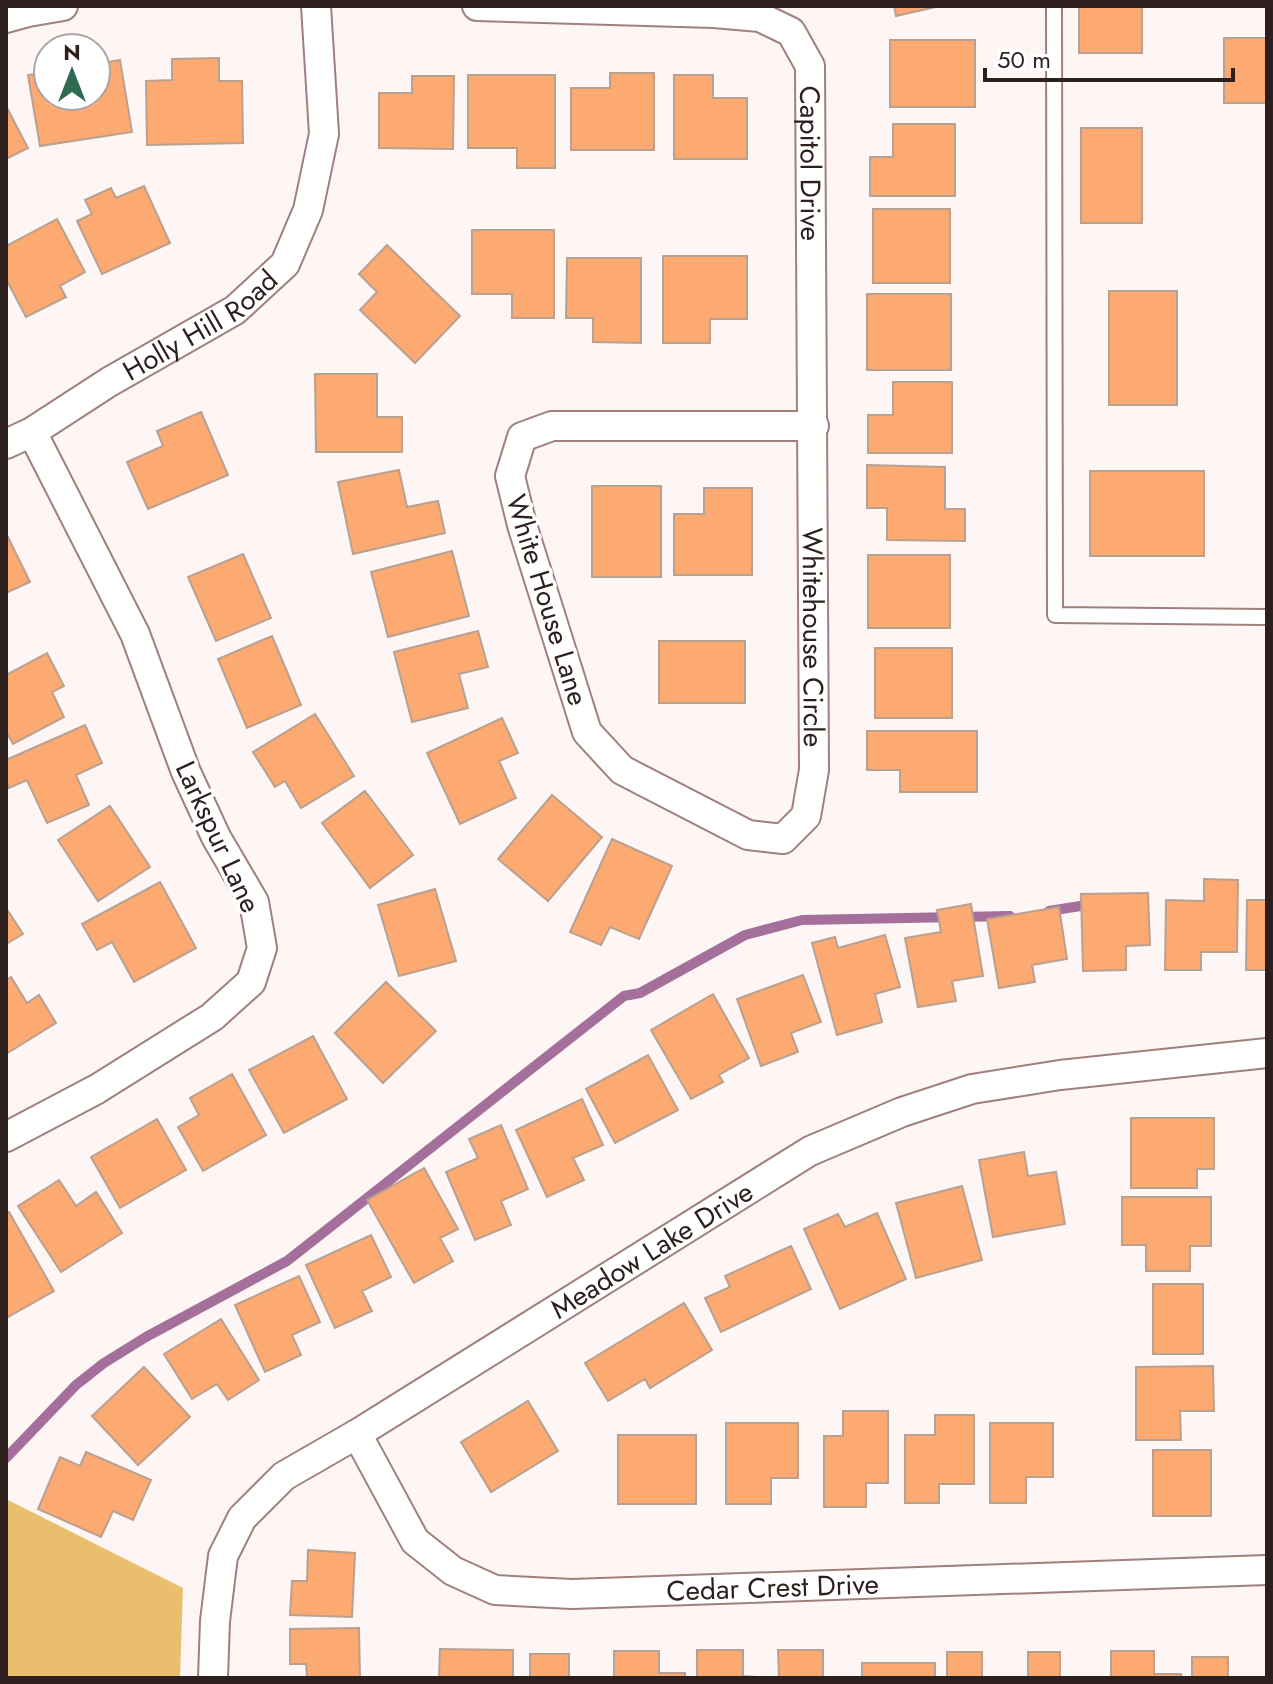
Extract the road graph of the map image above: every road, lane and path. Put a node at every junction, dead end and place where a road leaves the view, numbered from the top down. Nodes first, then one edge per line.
1 (63, 6) edge
2 (316, 6) edge
3 (477, 6) edge
4 (1054, 6) edge
5 (6, 18) edge
6 (814, 426) junction
7 (19, 438) edge
8 (1267, 617) edge
9 (783, 839) joint
10 (1267, 1053) edge
11 (6, 1137) edge
12 (357, 1434) junction
13 (1267, 1570) edge
14 (213, 1678) edge

1 - 5 street
2 - 7 street, Holly Hill Road
3 - 6 street, Capitol Drive
4 - 8 lane
6 - 9 street, Whitehouse Circle
6 - 9 street, White House Lane
7 - 11 street, Larkspur Lane
10 - 12 street, Meadow Lake Drive
12 - 13 street, Cedar Crest Drive
12 - 14 street, Meadow Lake Drive

